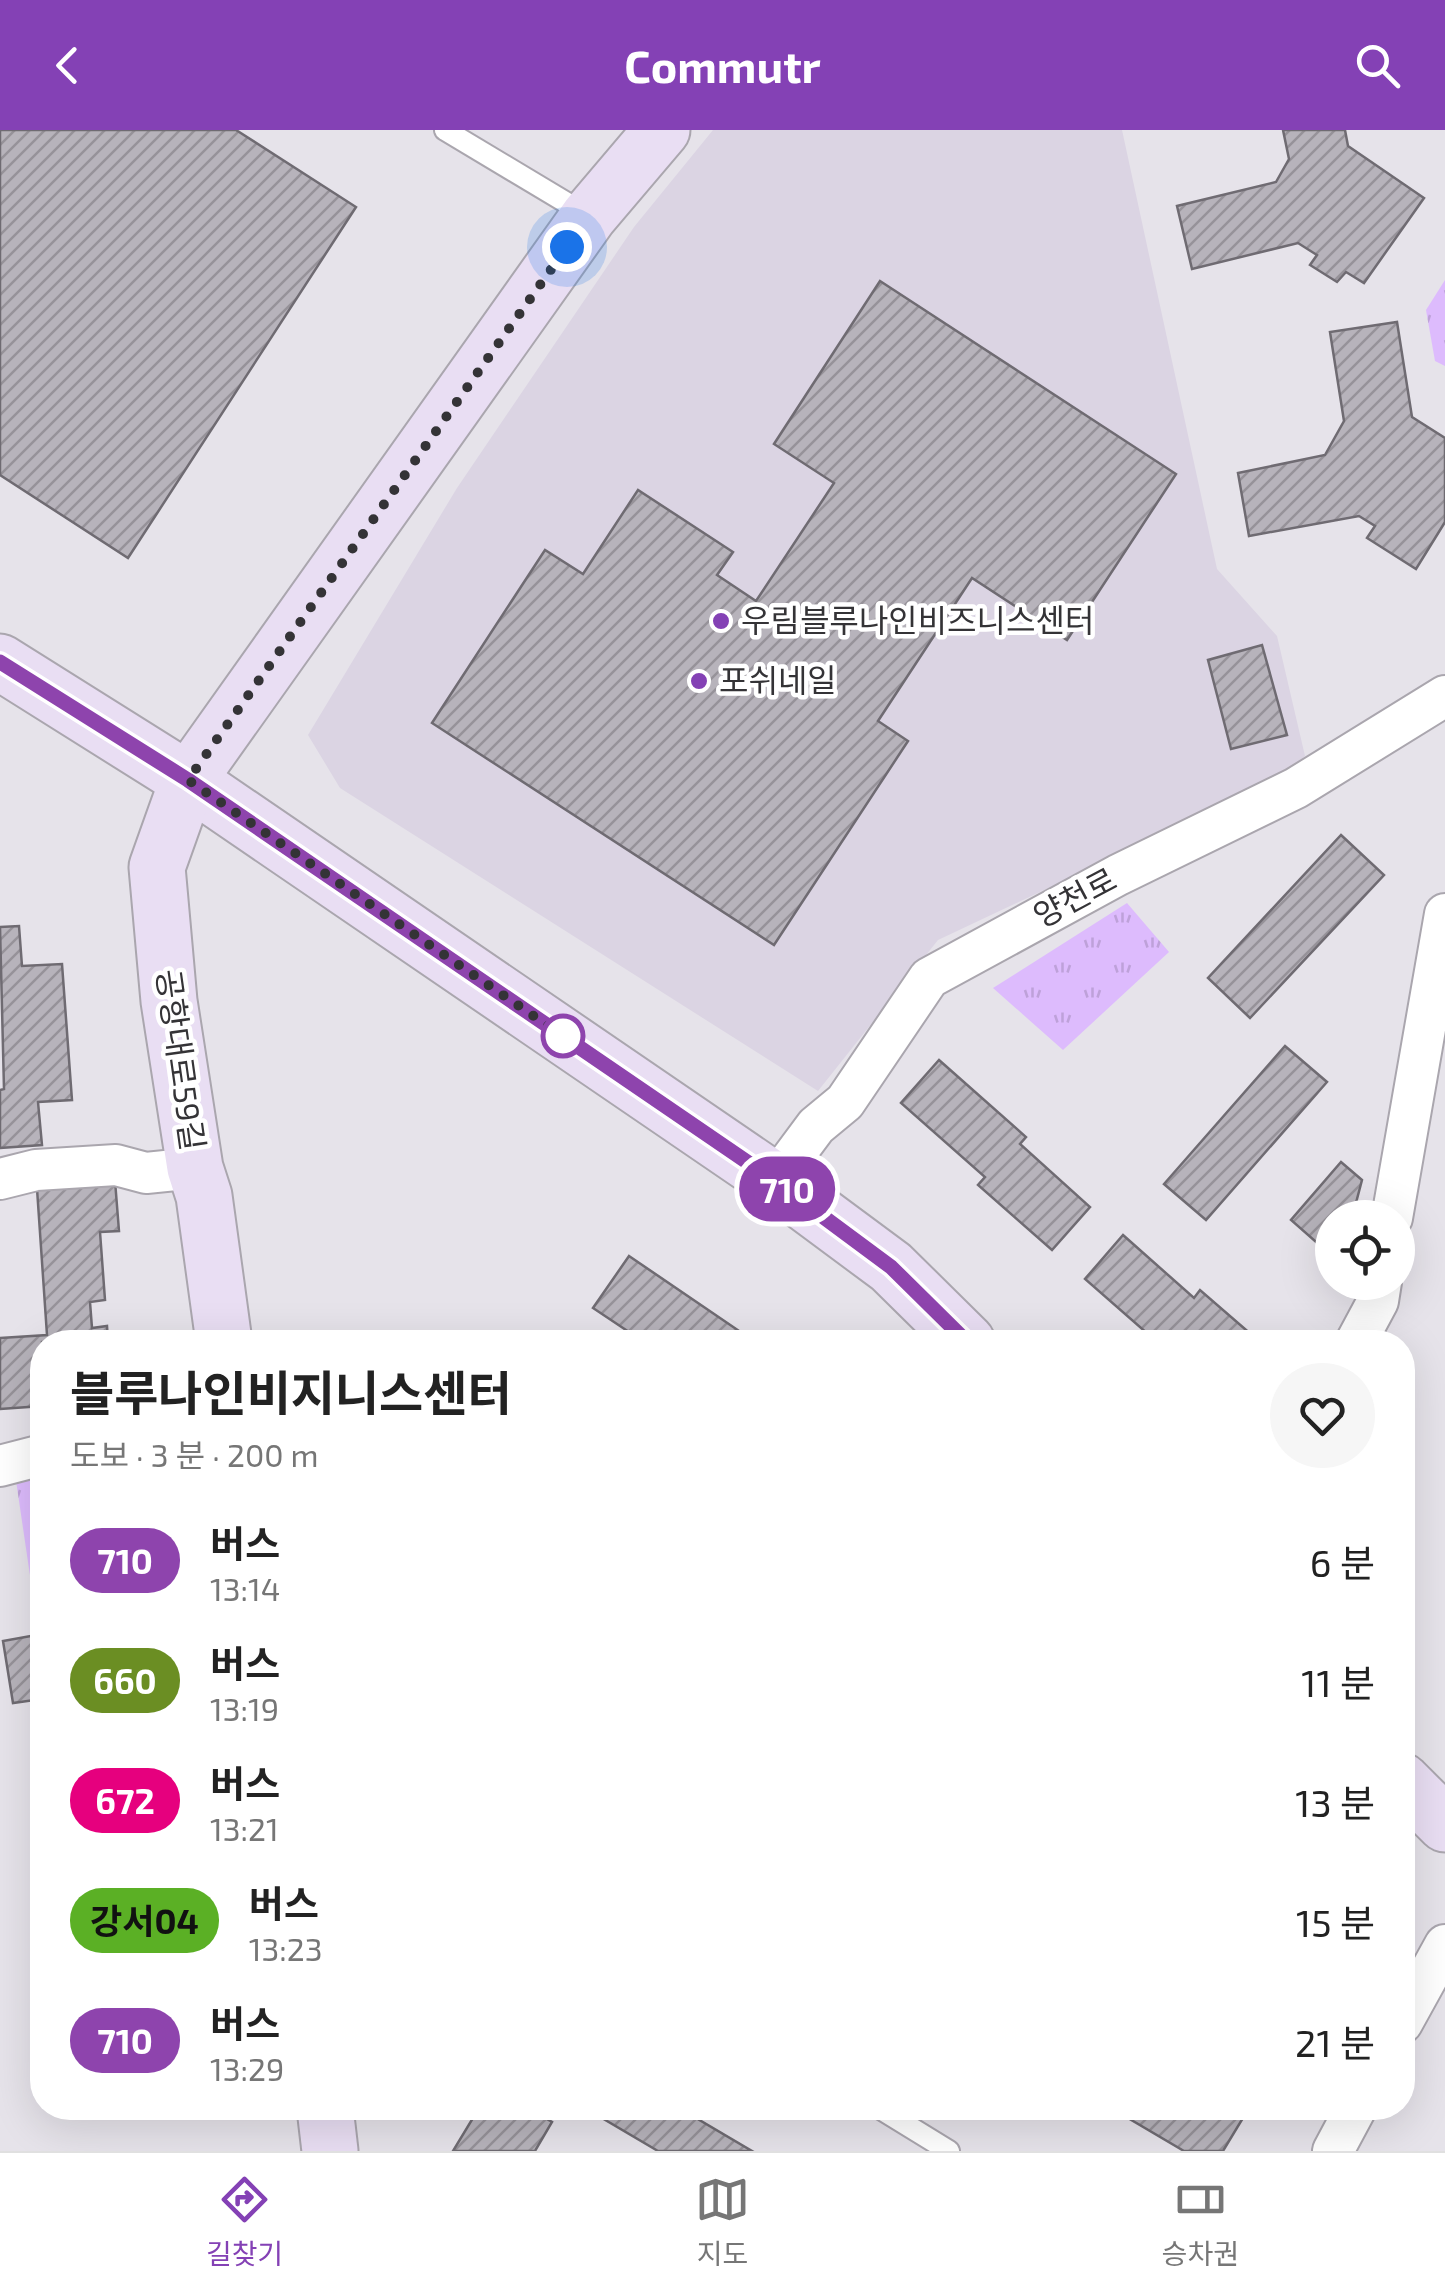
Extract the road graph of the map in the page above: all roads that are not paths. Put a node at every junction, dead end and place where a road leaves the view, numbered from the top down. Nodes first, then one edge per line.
1 (445, 130) edge
2 (662, 130) edge
3 (589, 216) junction
4 (0, 662) edge
5 (1445, 696) edge
6 (188, 780) junction
7 (1445, 914) edge
8 (196, 1168) junction
9 (0, 1179) edge
10 (775, 1181) junction
11 (1395, 1200) edge
12 (1378, 1300) edge
13 (222, 1330) edge
14 (955, 1330) edge
15 (1362, 1330) edge
16 (30, 1458) edge
17 (0, 1466) edge
18 (1415, 1794) edge
19 (1445, 1824) edge
20 (1445, 1945) edge
21 (1415, 1999) edge
22 (326, 2120) edge
23 (899, 2120) edge
24 (1349, 2120) edge
25 (330, 2151) edge
26 (949, 2151) edge
27 (1332, 2151) edge

1 - 3 lane
2 - 3 main road, 공항대로59길
3 - 6 main road, 공항대로59길
4 - 6 main road
5 - 10 street, 양천로
6 - 8 main road, 공항대로59길
6 - 10 main road
7 - 11 street
8 - 9 street
8 - 13 main road, 공항대로59길
10 - 14 main road
12 - 15 street
16 - 17 street
18 - 19 main road
20 - 21 street
22 - 25 main road
23 - 26 lane
24 - 27 street

